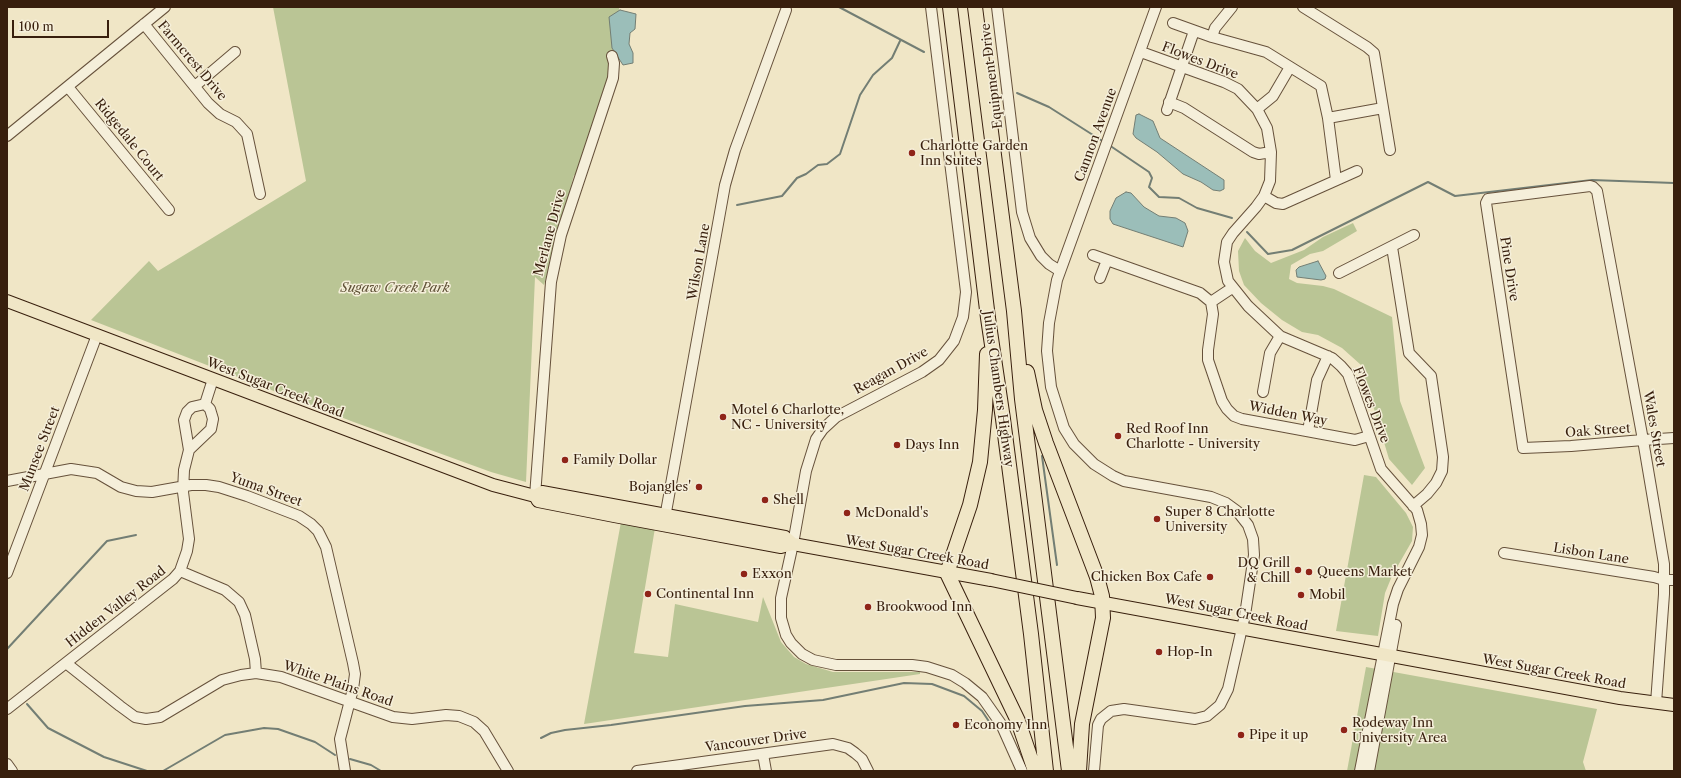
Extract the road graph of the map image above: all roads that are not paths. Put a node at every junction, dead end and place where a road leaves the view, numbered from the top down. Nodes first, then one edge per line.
1 (165, 7) edge
2 (931, 7) edge
3 (950, 7) edge
4 (975, 7) edge
5 (996, 7) edge
6 (1156, 7) edge
7 (1232, 7) edge
8 (1303, 7) edge
9 (786, 10) dead end
10 (1173, 23) dead end
11 (144, 24) junction
12 (1194, 31) junction
13 (1212, 37) junction
14 (235, 52) dead end
15 (1141, 52) junction
16 (612, 56) dead end
17 (1181, 67) junction
18 (1290, 67) junction
19 (195, 86) junction
20 (68, 87) junction
21 (1383, 108) junction
22 (1257, 109) junction
23 (1328, 118) junction
24 (7, 136) edge
25 (1390, 150) dead end
26 (1271, 152) junction
27 (1357, 170) dead end
28 (1336, 180) junction
29 (1593, 187) joint
30 (260, 194) dead end
31 (1264, 196) junction
32 (169, 210) dead end
33 (1414, 235) dead end
34 (1392, 247) junction
35 (1093, 255) dead end
36 (1107, 260) junction
37 (1060, 271) junction
38 (1340, 273) dead end
39 (1100, 278) dead end
40 (1232, 288) junction
41 (7, 301) edge
42 (1211, 302) junction
43 (1014, 311) junction
44 (988, 318) junction
45 (97, 335) junction
46 (1280, 336) junction
47 (1328, 356) junction
48 (213, 379) junction
49 (1263, 392) dead end
50 (205, 404) junction
51 (1308, 431) junction
52 (1369, 436) junction
53 (1674, 438) edge
54 (1643, 440) junction
55 (1523, 448) joint
56 (189, 450) junction
57 (44, 474) junction
58 (7, 481) edge
59 (183, 486) junction
60 (535, 496) junction
61 (1413, 506) junction
62 (665, 520) junction
63 (793, 544) junction
64 (1504, 553) dead end
65 (180, 571) junction
66 (7, 572) edge
67 (947, 573) junction
68 (1669, 580) edge
69 (1103, 602) junction
70 (1241, 628) junction
71 (1387, 656) junction
72 (66, 663) junction
73 (256, 673) junction
74 (349, 701) junction
75 (1656, 703) junction
76 (1674, 705) edge
77 (7, 709) edge
78 (763, 754) junction
79 (7, 764) edge
80 (12, 771) edge
81 (345, 771) edge
82 (508, 771) edge
83 (637, 771) edge
84 (766, 771) edge
85 (868, 771) edge
86 (1022, 771) edge
87 (1035, 771) edge
88 (1046, 771) edge
89 (1069, 771) edge
90 (1079, 771) edge
91 (1094, 771) edge
92 (1360, 771) edge
93 (1369, 771) edge

1 - 11 street
2 - 63 street, Reagan Drive
3 - 44 highway, Julius Chambers Highway
4 - 43 highway, Julius Chambers Highway
5 - 37 street, Equipment Drive
6 - 15 street, Cannon Avenue
7 - 13 street
8 - 21 street
9 - 62 street, Wilson Lane
10 - 12 street
11 - 19 street, Farmcrest Drive
11 - 20 street
12 - 13 street
12 - 17 street
13 - 18 street
14 - 19 street
15 - 17 street, Flowes Drive
15 - 37 street, Cannon Avenue
16 - 60 street, Merlane Drive
17 - 22 street, Flowes Drive
17 - 26 street
18 - 22 street
18 - 23 street
19 - 30 street, Farmcrest Drive
20 - 24 street
20 - 32 street, Ridgedale Court
21 - 23 street
21 - 25 street
22 - 26 street, Flowes Drive
23 - 28 street
26 - 31 street, Flowes Drive
27 - 28 street
28 - 31 street
29 - 54 street, Wales Street
29 - 55 street, Pine Drive
31 - 40 street, Flowes Drive
33 - 34 street
34 - 38 street
34 - 61 street
35 - 36 street
36 - 39 street
36 - 42 street
37 - 70 street
40 - 42 street
40 - 46 street, Flowes Drive
41 - 45 main road, West Sugar Creek Road
42 - 51 street, Widden Way
43 - 69 highway
43 - 89 highway, Julius Chambers Highway
44 - 67 highway
44 - 88 highway, Julius Chambers Highway
45 - 48 main road, West Sugar Creek Road
45 - 57 street, Munsee Street
46 - 47 street, Flowes Drive
46 - 49 street
47 - 51 street
47 - 52 street, Flowes Drive
48 - 50 street
48 - 60 main road, West Sugar Creek Road
50 - 56 street
50 - 56 street, Hidden Valley Road
51 - 52 street, Widden Way
52 - 61 street, Flowes Drive
53 - 54 street, Oak Street
54 - 55 street, Oak Street
54 - 68 street, Wales Street
56 - 59 street, Hidden Valley Road
57 - 58 street, Yuma Street
57 - 59 street, Yuma Street
57 - 66 street, Munsee Street
59 - 65 street, Hidden Valley Road
59 - 74 street, Yuma Street
60 - 62 main road, West Sugar Creek Road
61 - 71 street, Flowes Drive
62 - 63 main road, West Sugar Creek Road
63 - 67 main road, West Sugar Creek Road
63 - 86 street, Reagan Drive
64 - 68 street, Lisbon Lane
65 - 72 street, Hidden Valley Road
65 - 73 street
67 - 69 main road, West Sugar Creek Road, bridge
67 - 87 highway
68 - 75 street, Wales Street
69 - 70 main road, West Sugar Creek Road
69 - 90 highway
70 - 71 main road, West Sugar Creek Road
70 - 91 street
71 - 75 main road, West Sugar Creek Road
71 - 92 street
71 - 93 street
72 - 73 street, White Plains Road
72 - 77 street, Hidden Valley Road
73 - 74 street, White Plains Road
74 - 81 street, Yuma Street
74 - 82 street, White Plains Road
75 - 76 main road, West Sugar Creek Road
78 - 83 street, Vancouver Drive
78 - 84 street
78 - 85 street, Vancouver Drive
79 - 80 street

